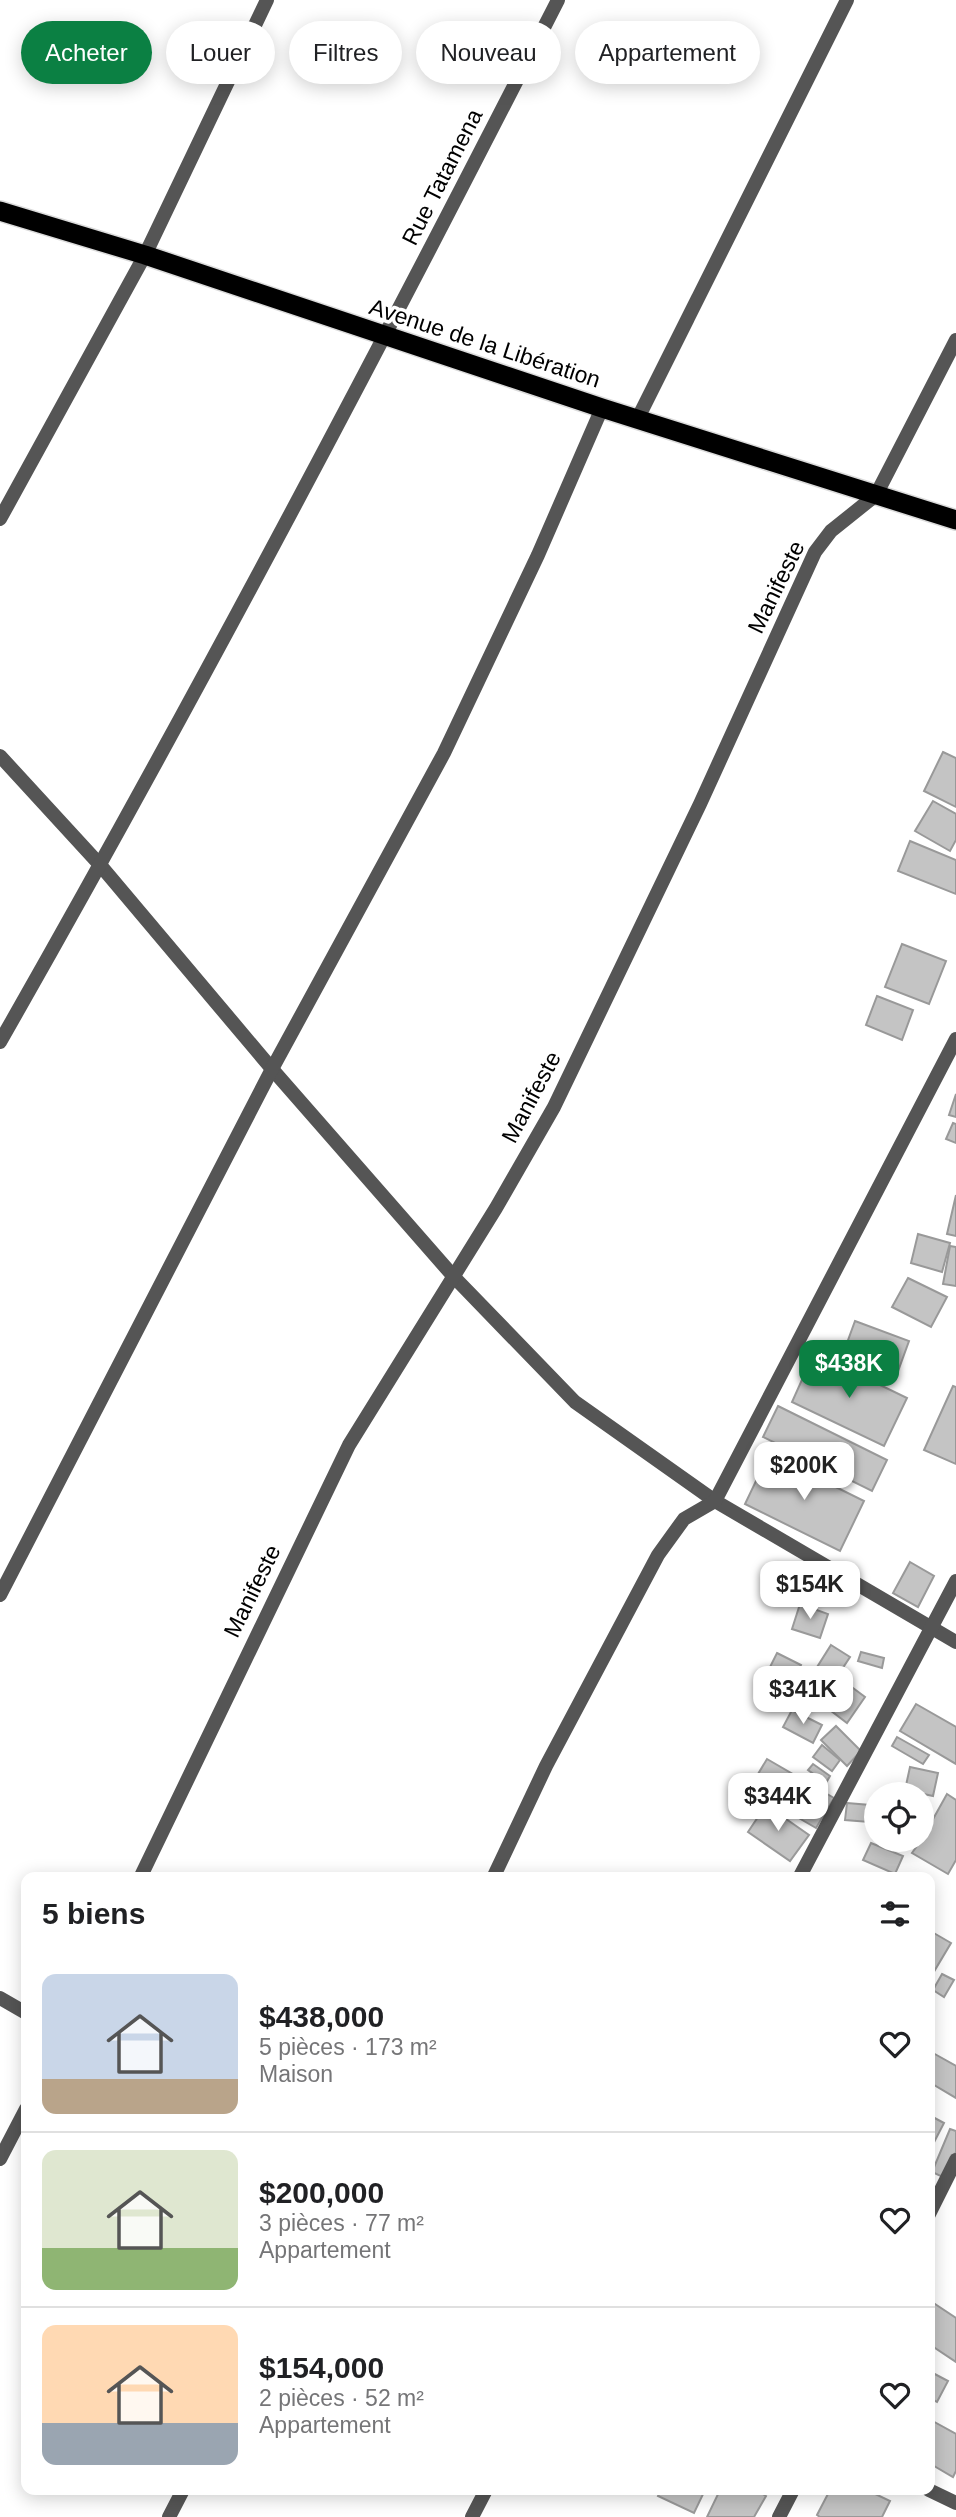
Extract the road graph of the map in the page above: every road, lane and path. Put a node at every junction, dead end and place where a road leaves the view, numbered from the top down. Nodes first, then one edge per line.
1 (267, 0) edge
2 (558, 0) edge
3 (847, 0) edge
4 (0, 211) edge
5 (145, 255) junction
6 (386, 337) junction
7 (956, 340) edge
8 (602, 408) junction
9 (638, 418) junction
10 (876, 495) junction
11 (0, 519) edge
12 (956, 520) edge
13 (0, 756) edge
14 (101, 866) junction
15 (956, 1039) edge
16 (0, 1042) edge
17 (272, 1069) junction
18 (454, 1276) junction
19 (715, 1501) junction
20 (956, 1581) edge
21 (0, 1595) edge
22 (931, 1628) junction
23 (956, 1642) edge
24 (143, 1872) edge
25 (496, 1872) edge
26 (802, 1872) edge
27 (0, 1998) edge
28 (21, 2010) edge
29 (21, 2119) edge
30 (0, 2159) edge
31 (956, 2160) edge
32 (935, 2202) edge
33 (935, 2493) edge
34 (180, 2495) edge
35 (483, 2495) edge
36 (790, 2495) edge
37 (956, 2503) edge
38 (169, 2517) edge
39 (472, 2517) edge
40 (779, 2517) edge

1 - 5 street
2 - 6 street, Rue Tatamena
3 - 9 street
4 - 5 highway, Avenue de la Libération
5 - 6 highway, Avenue de la Libération
5 - 11 street
6 - 8 highway, Avenue de la Libération
6 - 14 street, Rue Tatamena
7 - 10 street, Manifeste
8 - 9 highway, Avenue de la Libération
8 - 17 street
9 - 10 highway, Avenue de la Libération
10 - 12 highway, Avenue de la Libération
10 - 18 street, Manifeste
13 - 14 street
14 - 16 street, Rue Tatamena
14 - 17 street
15 - 19 street
17 - 18 street
17 - 21 street
18 - 19 street
18 - 24 street, Manifeste
19 - 22 street
19 - 25 street
20 - 22 street
22 - 23 street
22 - 26 street
27 - 28 street
29 - 30 street
31 - 32 street
33 - 37 street
34 - 38 street
35 - 39 street
36 - 40 street

